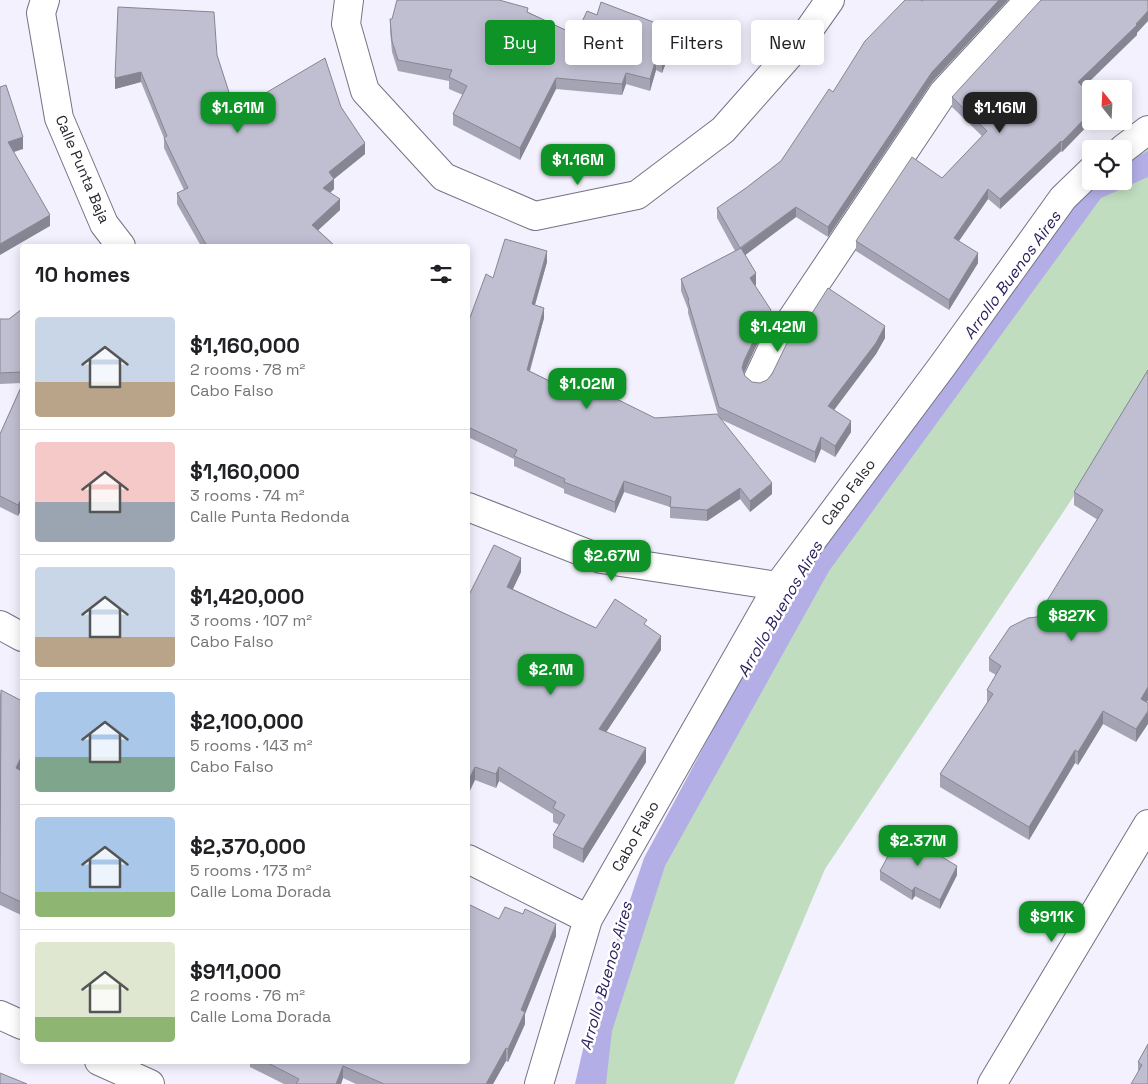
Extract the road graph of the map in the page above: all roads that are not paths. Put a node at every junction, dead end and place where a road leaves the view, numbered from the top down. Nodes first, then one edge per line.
1 (45, 0) edge
2 (349, 0) edge
3 (830, 0) edge
4 (1029, 0) edge
5 (1148, 130) edge
6 (1132, 142) edge
7 (1082, 180) edge
8 (119, 244) edge
9 (758, 379) dead end
10 (470, 508) edge
11 (778, 586) junction
12 (0, 625) edge
13 (20, 635) edge
14 (1148, 824) edge
15 (470, 860) edge
16 (588, 919) junction
17 (0, 1015) edge
18 (20, 1024) edge
19 (106, 1064) edge
20 (150, 1084) edge
21 (539, 1084) edge
22 (992, 1084) edge

1 - 8 street, Calle Punta Baja
2 - 3 street
4 - 9 street
5 - 6 street
7 - 11 street, Cabo Falso
10 - 11 street
11 - 16 street, Cabo Falso
12 - 13 street
14 - 22 street
15 - 16 street
16 - 21 street, Cabo Falso
17 - 18 street
19 - 20 street

